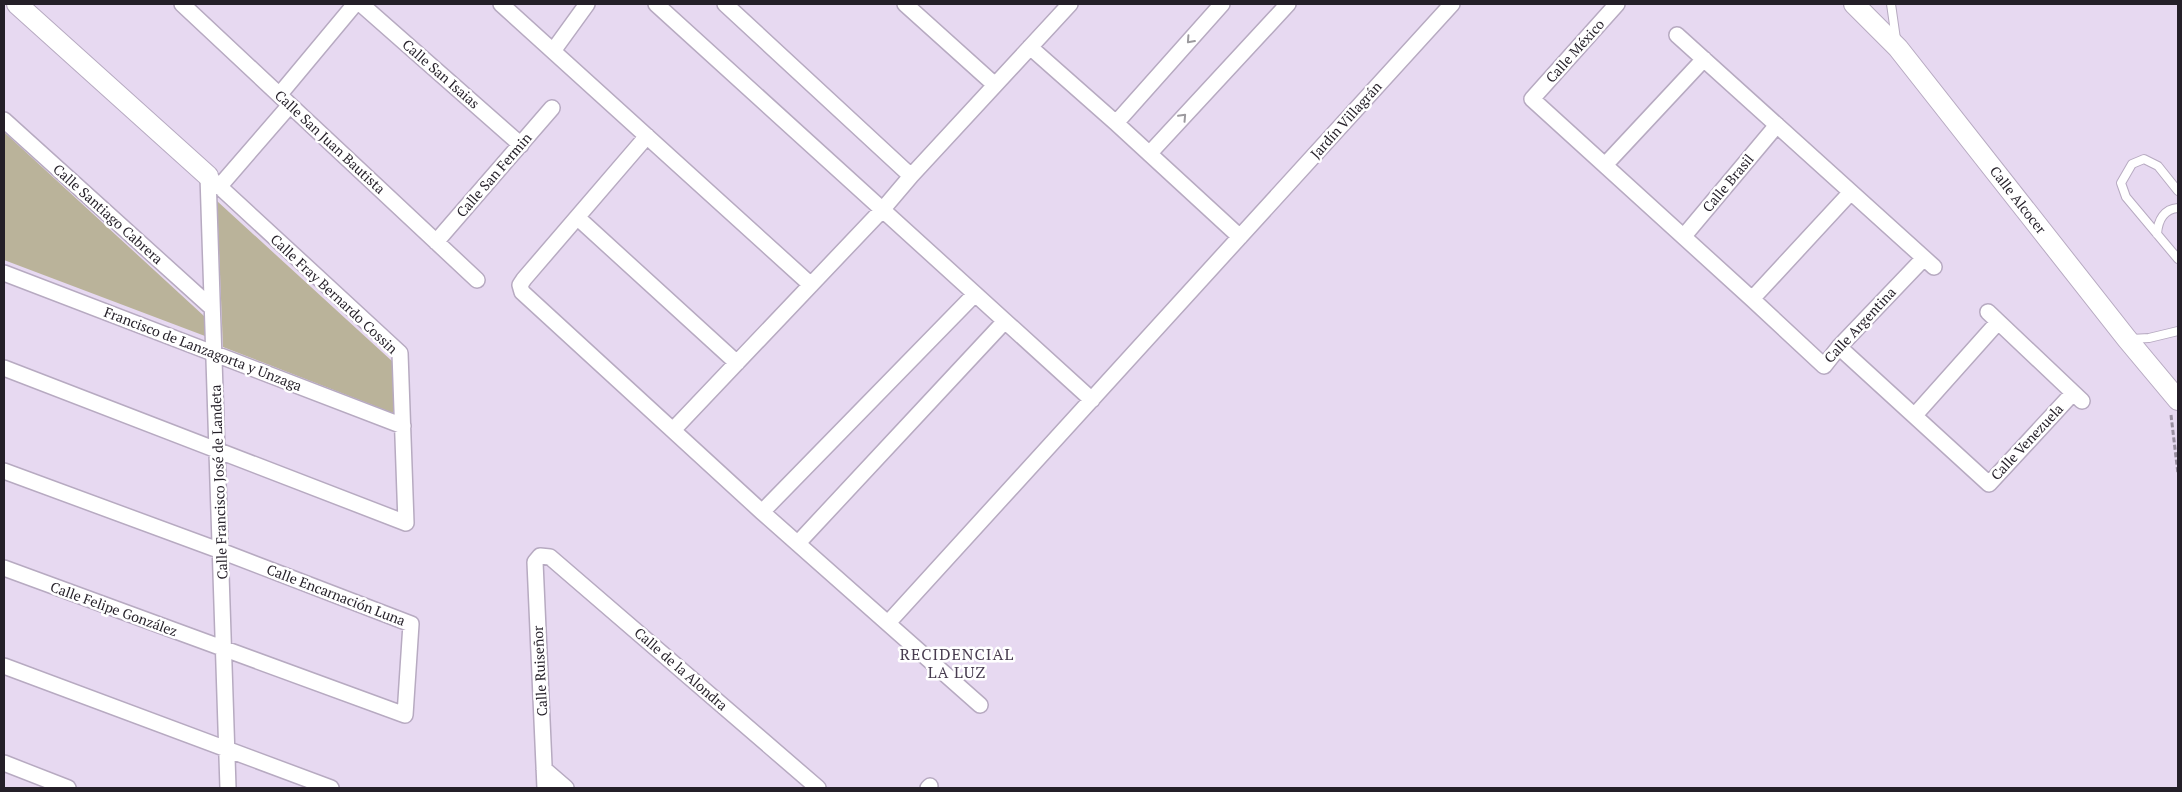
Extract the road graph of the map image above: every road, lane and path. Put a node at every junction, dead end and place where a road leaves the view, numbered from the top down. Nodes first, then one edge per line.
1 (17, 4) edge
2 (182, 4) edge
3 (355, 4) edge
4 (361, 4) edge
5 (501, 4) edge
6 (587, 4) edge
7 (656, 4) edge
8 (725, 4) edge
9 (905, 4) edge
10 (1070, 4) edge
11 (1222, 4) edge
12 (1288, 4) edge
13 (1452, 4) edge
14 (1617, 4) edge
15 (1854, 4) edge
16 (1891, 4) edge
17 (1677, 35) dead end
18 (1030, 47) junction
19 (1898, 48) junction
20 (553, 51) junction
21 (1704, 59) junction
22 (995, 85) junction
23 (285, 100) junction
24 (552, 108) dead end
25 (4, 120) edge
26 (1116, 123) junction
27 (1777, 125) junction
28 (647, 136) junction
29 (521, 145) junction
30 (1150, 153) junction
31 (1605, 165) junction
32 (911, 176) junction
33 (213, 182) junction
34 (2178, 191) edge
35 (1851, 192) junction
36 (2178, 208) edge
37 (883, 209) junction
38 (578, 218) junction
39 (2157, 234) junction
40 (1684, 236) junction
41 (1240, 237) junction
42 (436, 242) junction
43 (2178, 259) edge
44 (4, 272) edge
45 (477, 280) dead end
46 (810, 285) junction
47 (975, 294) junction
48 (1752, 299) junction
49 (212, 308) junction
50 (1005, 321) junction
51 (2178, 331) edge
52 (2127, 339) junction
53 (1839, 346) junction
54 (214, 353) junction
55 (737, 364) junction
56 (4, 368) edge
57 (2173, 393) edge
58 (1092, 400) junction
59 (1915, 415) junction
60 (403, 426) junction
61 (673, 430) junction
62 (218, 449) junction
63 (4, 471) edge
64 (2178, 474) edge
65 (762, 512) junction
66 (798, 543) junction
67 (221, 551) junction
68 (540, 556) joint
69 (4, 568) edge
70 (888, 624) junction
71 (224, 649) junction
72 (4, 666) edge
73 (980, 705) dead end
74 (227, 750) junction
75 (4, 763) edge
76 (544, 769) junction
77 (68, 788) edge
78 (228, 788) edge
79 (331, 788) edge
80 (545, 788) edge
81 (566, 788) edge
82 (818, 788) edge

1 - 33 street, Calle Fray Bernardo Cossin
2 - 23 street, Calle San Juan Bautista
3 - 23 street
4 - 29 street, Calle San Isaias
5 - 20 street
6 - 20 street
7 - 37 street
8 - 32 street
9 - 22 street
10 - 18 street
11 -> 26 street
30 -> 12 street
13 - 41 street, Jardín Villagrán
14 - 31 street, Calle México
15 - 19 street, Calle Alcocer
16 - 19 lane
17 - 21 street
18 - 22 street
18 - 26 street
19 - 52 street, Calle Alcocer
20 - 28 street
21 - 27 street
21 - 31 street
22 - 32 street
23 - 33 street
23 - 42 street, Calle San Juan Bautista
24 - 29 street, Calle San Fermin
25 - 49 street, Calle Santiago Cabrera
26 - 30 street
27 - 35 street, Calle Argentina
27 - 40 street, Calle Brasil
28 - 38 street
28 - 46 street
29 - 42 street, Calle San Fermin
30 - 41 street
31 - 40 street
32 - 37 street
33 - 49 street, Calle Francisco José de Landeta
33 - 60 street, Calle Fray Bernardo Cossin
34 - 39 lane
35 - 48 street
35 - 53 street, Calle Argentina
36 - 39 lane
37 - 46 street
37 - 47 street
38 - 55 street
38 - 61 street
39 - 43 lane
40 - 48 street, Calle Argentina
41 - 58 street, Jardín Villagrán
42 - 45 street, Calle San Juan Bautista
44 - 54 street, Francisco de Lanzagorta y Unzaga
46 - 55 street
47 - 50 street
47 - 65 street
48 - 53 street, Calle Argentina
49 - 54 street, Calle Francisco José de Landeta
50 - 58 street
50 - 66 street
51 - 52 lane
52 - 57 street, Calle Alcocer
53 - 59 street, Calle Venezuela
54 - 60 street, Francisco de Lanzagorta y Unzaga
54 - 62 street, Calle Francisco José de Landeta
55 - 61 street
56 - 62 street
57 - 64 path
58 - 70 street, Jardín Villagrán
59 - 59 street, Calle Venezuela
60 - 62 street, Calle Fray Bernardo Cossin
61 - 65 street
62 - 67 street, Calle Francisco José de Landeta
63 - 67 street
65 - 66 street
66 - 70 street
67 - 71 street, Calle Francisco José de Landeta
67 - 71 street, Calle Encarnación Luna
68 - 76 street, Calle Ruiseñor
68 - 82 street, Calle de la Alondra
69 - 71 street, Calle Felipe González
70 - 73 street
71 - 74 street, Calle Francisco José de Landeta
72 - 74 street
74 - 78 street, Calle Francisco José de Landeta
74 - 79 street
75 - 77 street
76 - 80 street, Calle Ruiseñor
76 - 81 street

